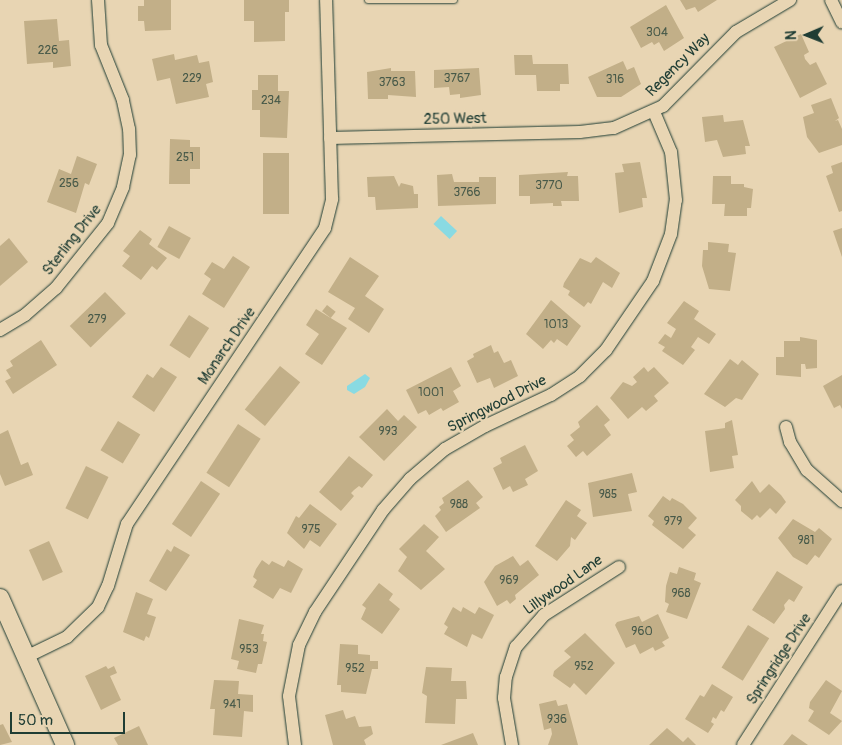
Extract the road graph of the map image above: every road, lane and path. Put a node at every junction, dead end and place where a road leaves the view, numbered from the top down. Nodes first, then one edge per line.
1 (98, 0) edge
2 (326, 0) edge
3 (368, 0) edge
4 (454, 0) edge
5 (790, 0) edge
6 (830, 0) edge
7 (842, 23) edge
8 (654, 112) junction
9 (580, 132) joint
10 (330, 138) junction
11 (0, 330) edge
12 (786, 428) dead end
13 (842, 501) edge
14 (619, 567) dead end
15 (842, 591) edge
16 (0, 598) edge
17 (26, 656) junction
18 (65, 745) edge
19 (295, 745) edge
20 (512, 745) edge
21 (743, 745) edge

1 - 11 street, Sterling Drive
2 - 10 street, Monarch Drive
3 - 4 lane
5 - 8 street, Regency Way
6 - 7 street
8 - 9 street, Regency Way
8 - 19 street, Springwood Drive
9 - 10 street, 250 West
10 - 17 street, Monarch Drive
12 - 13 street
14 - 20 street, Lillywood Lane
15 - 21 street, Springridge Drive
16 - 17 street
17 - 18 street

